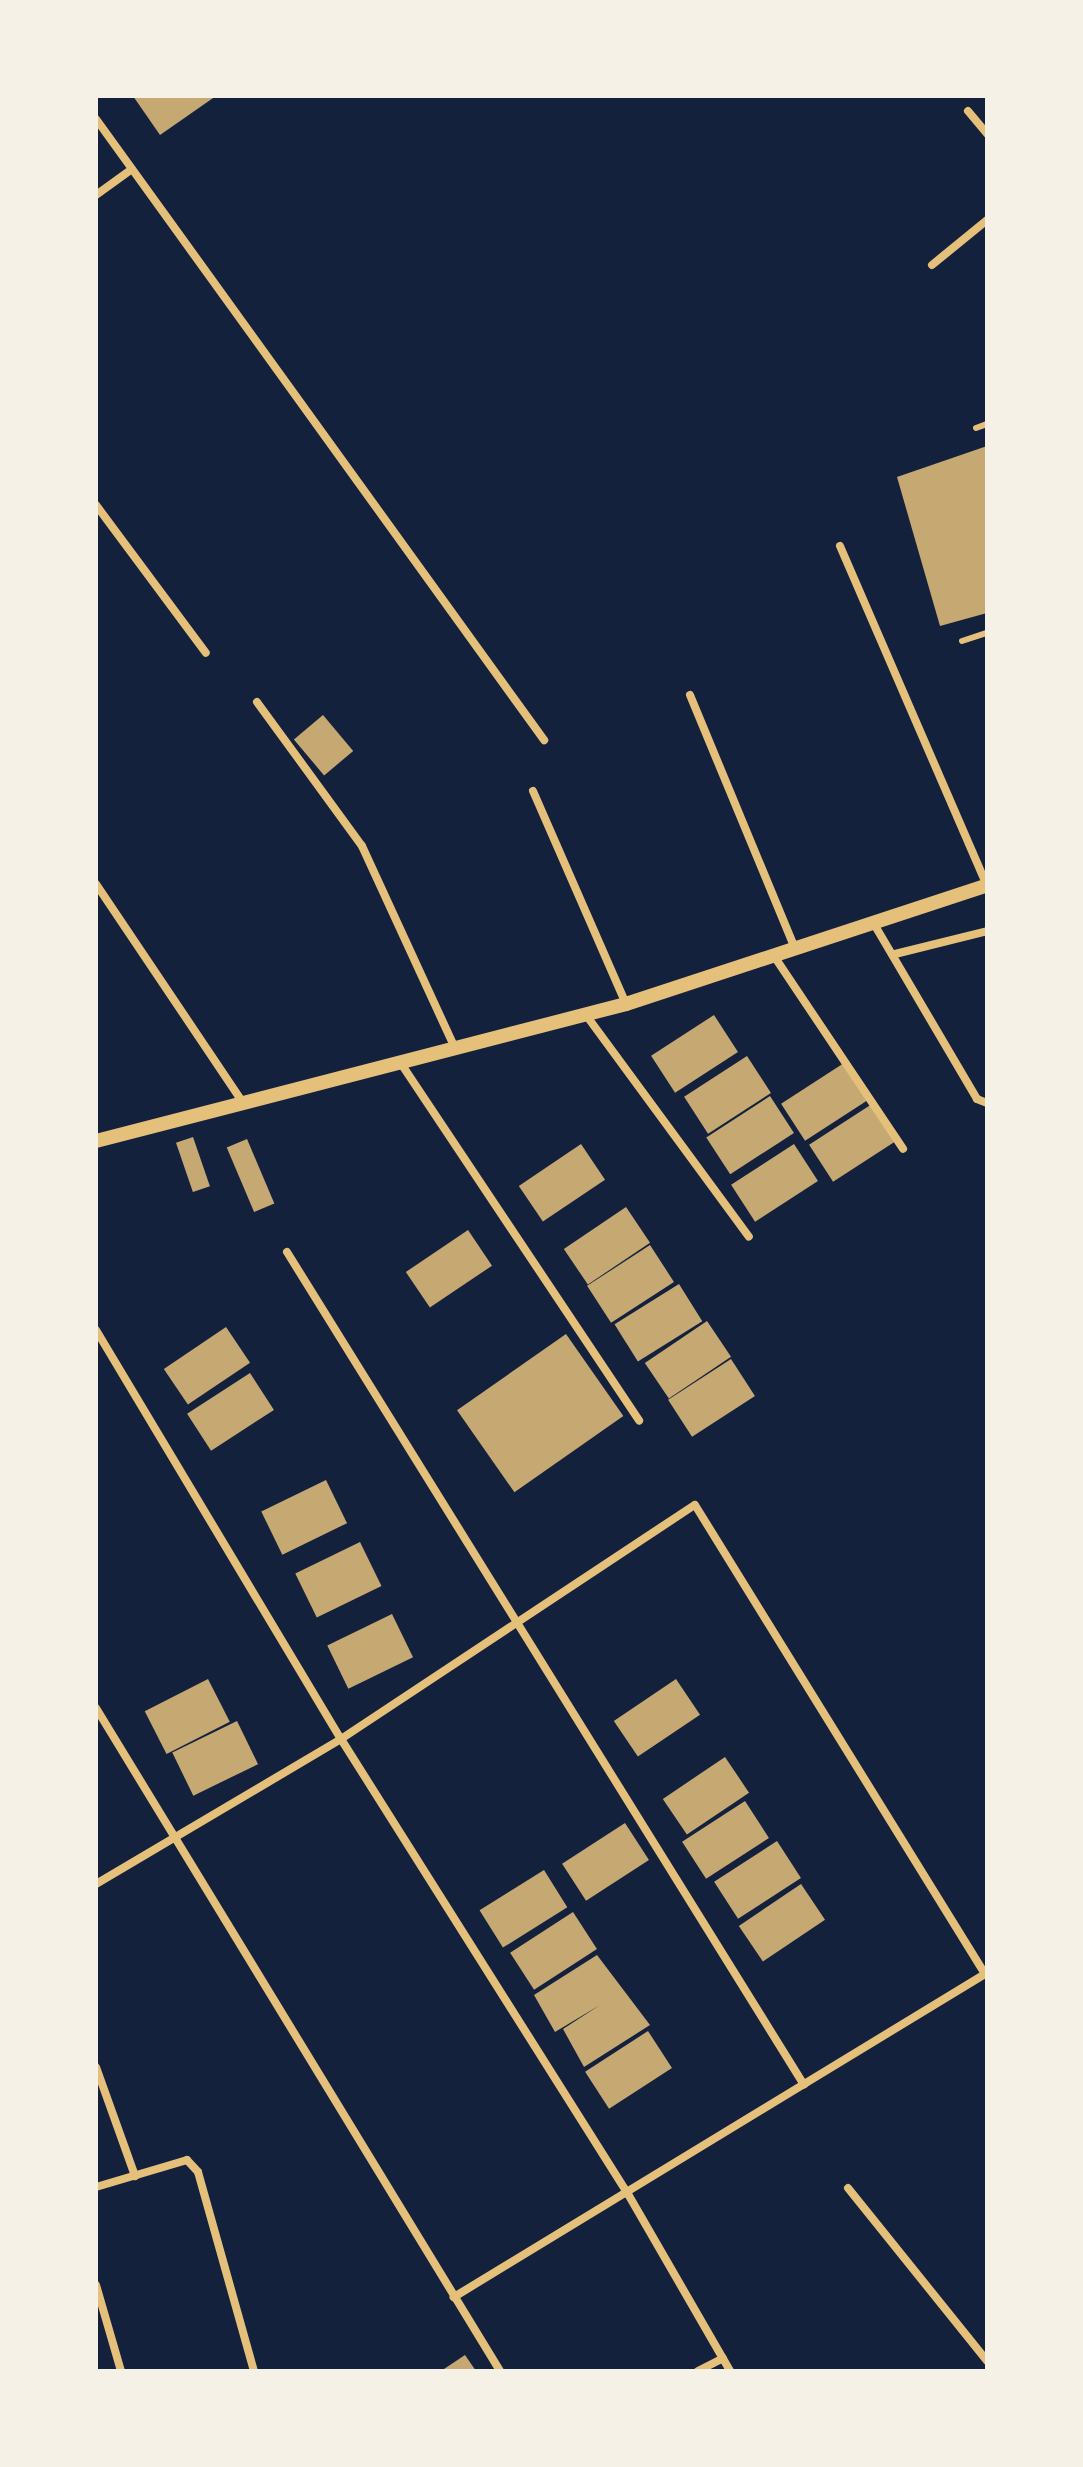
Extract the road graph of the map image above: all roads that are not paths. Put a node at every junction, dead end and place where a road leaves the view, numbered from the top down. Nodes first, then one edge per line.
1 (968, 111) dead end
2 (96, 119) edge
3 (987, 134) edge
4 (132, 169) junction
5 (96, 195) edge
6 (987, 220) edge
7 (932, 265) dead end
8 (987, 424) edge
9 (976, 428) dead end
10 (96, 505) edge
11 (840, 546) dead end
12 (987, 633) edge
13 (962, 641) dead end
14 (206, 653) dead end
15 (690, 695) dead end
16 (257, 702) dead end
17 (544, 740) dead end
18 (533, 791) dead end
19 (96, 884) edge
20 (987, 885) edge
21 (874, 924) junction
22 (987, 931) edge
23 (795, 948) junction
24 (895, 954) junction
25 (774, 956) junction
26 (626, 1004) junction
27 (586, 1015) junction
28 (455, 1048) junction
29 (400, 1061) junction
30 (242, 1101) junction
31 (987, 1103) edge
32 (96, 1141) edge
33 (903, 1149) dead end
34 (749, 1237) dead end
35 (287, 1252) dead end
36 (96, 1330) edge
37 (639, 1421) dead end
38 (516, 1623) junction
39 (96, 1708) edge
40 (341, 1739) junction
41 (175, 1837) junction
42 (96, 1884) edge
43 (986, 1975) edge
44 (96, 2067) edge
45 (804, 2085) junction
46 (135, 2176) junction
47 (96, 2187) edge
48 (848, 2188) dead end
49 (628, 2194) junction
50 (96, 2287) edge
51 (454, 2297) junction
52 (723, 2358) junction
53 (987, 2361) edge
54 (121, 2371) edge
55 (254, 2371) edge
56 (500, 2371) edge
57 (698, 2371) edge
58 (730, 2371) edge

1 - 3 street
2 - 4 street
4 - 5 street
4 - 17 street
6 - 7 street
8 - 9 lane
10 - 14 street
11 - 20 street
12 - 13 lane
15 - 23 street
16 - 28 street
18 - 26 street
19 - 30 street
20 - 21 street
21 - 23 street
21 - 24 street
22 - 24 street
23 - 25 street
24 - 31 street
25 - 26 street
25 - 33 street
26 - 27 street
27 - 28 street
27 - 34 street
28 - 29 street
29 - 30 street
29 - 37 street
30 - 32 street
35 - 38 street
36 - 40 street
38 - 40 street
38 - 43 street
38 - 45 street
39 - 41 street
40 - 41 street
40 - 49 street
41 - 42 street
41 - 51 street
43 - 45 street
44 - 46 street
45 - 49 street
46 - 47 street
46 - 55 street
48 - 53 street
49 - 51 street
49 - 52 street
50 - 54 street
51 - 56 street
52 - 57 street
52 - 58 street

